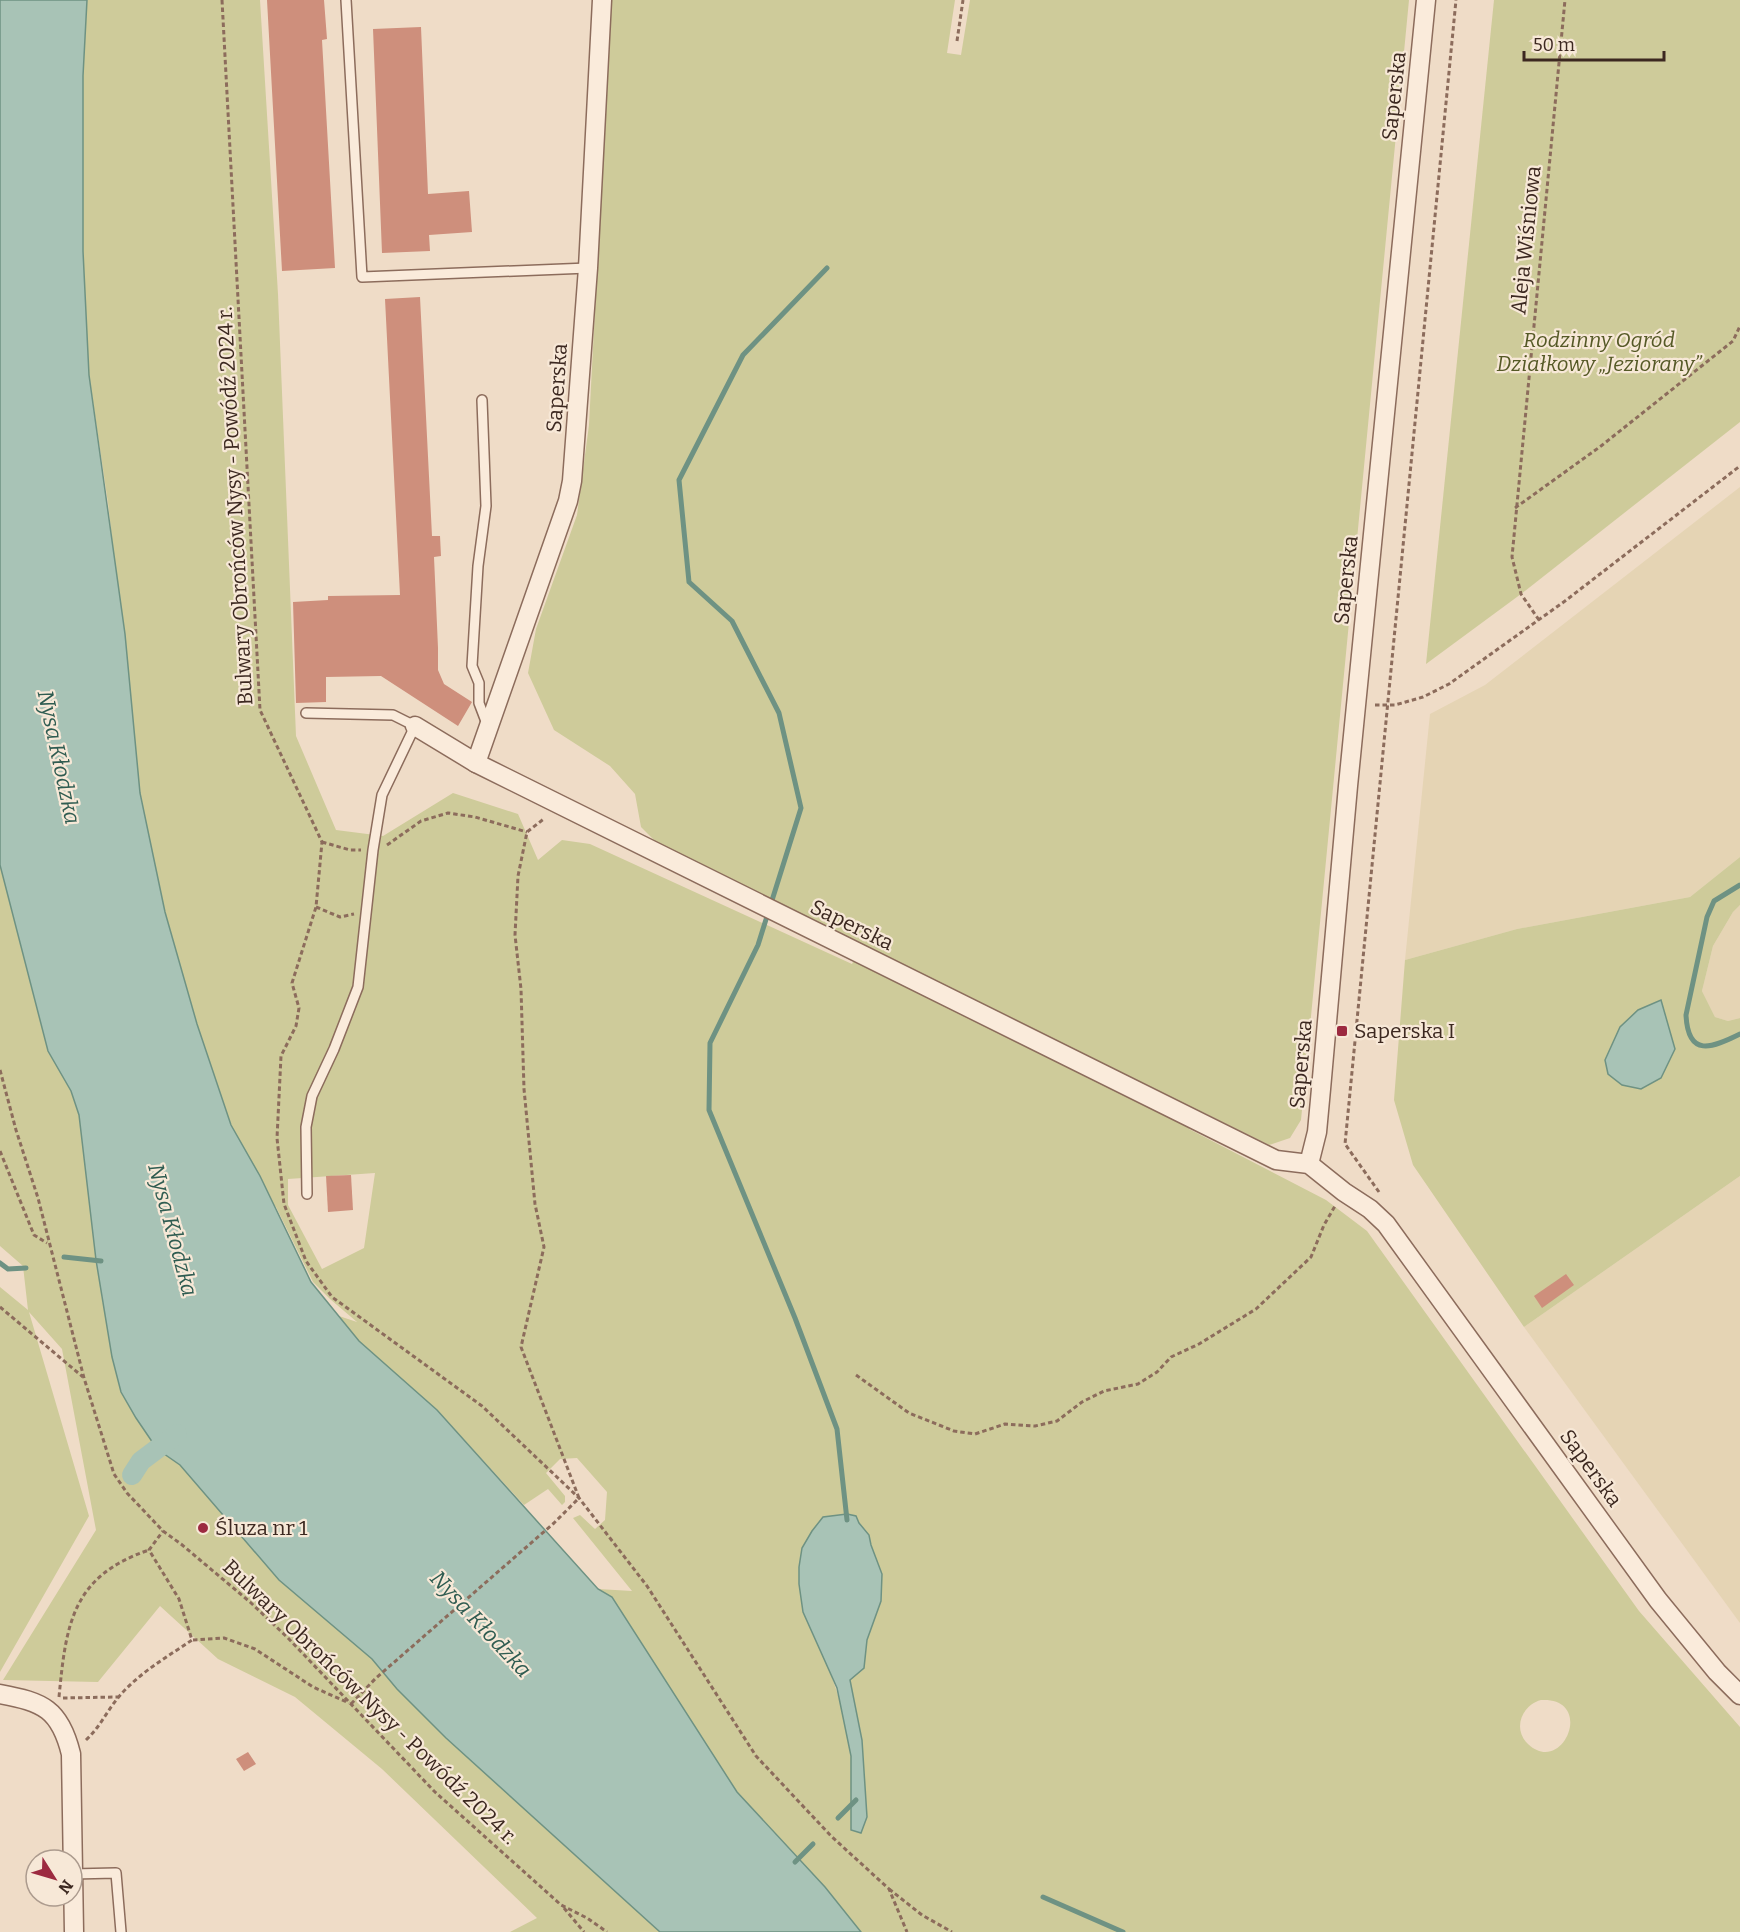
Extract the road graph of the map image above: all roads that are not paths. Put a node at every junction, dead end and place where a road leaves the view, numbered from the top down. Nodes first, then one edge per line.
1 (346, 0) edge
2 (602, 0) edge
3 (1426, 0) edge
4 (588, 268) junction
5 (482, 400) dead end
6 (306, 713) dead end
7 (415, 726) junction
8 (488, 727) junction
9 (476, 763) junction
10 (1309, 1164) junction
11 (307, 1194) dead end
12 (0, 1694) edge
13 (1740, 1695) edge
14 (72, 1848) edge
15 (84, 1874) edge
16 (73, 1908) edge
17 (74, 1932) edge
18 (121, 1932) edge

1 - 4 lane
2 - 4 street, Saperska
3 - 10 street, Saperska
4 - 8 street, Saperska
5 - 8 lane
6 - 7 lane
7 - 9 street, Saperska
7 - 11 lane
8 - 9 street, Saperska
9 - 10 street, Saperska
10 - 13 street, Saperska
12 - 14 street
15 - 18 lane
16 - 17 street

